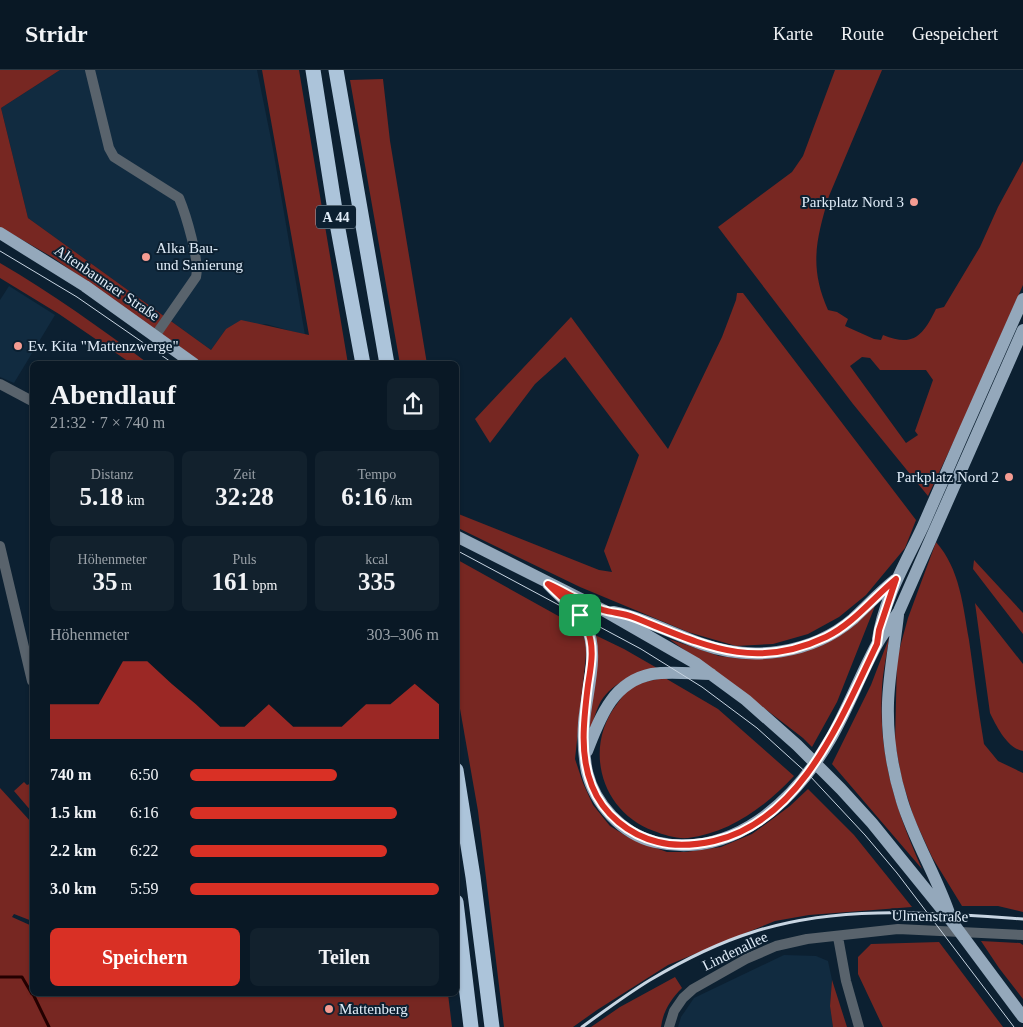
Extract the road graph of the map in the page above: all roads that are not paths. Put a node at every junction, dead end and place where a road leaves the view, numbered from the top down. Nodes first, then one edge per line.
1 (90, 70) edge
2 (313, 70) edge
3 (336, 70) edge
4 (0, 233) edge
5 (1023, 299) edge
6 (1023, 330) edge
7 (155, 336) junction
8 (190, 361) edge
9 (362, 361) edge
10 (386, 361) edge
11 (0, 384) edge
12 (30, 400) edge
13 (947, 487) junction
14 (459, 538) edge
15 (0, 546) edge
16 (896, 579) junction
17 (548, 584) junction
18 (603, 610) junction
19 (899, 611) junction
20 (877, 644) junction
21 (30, 673) edge
22 (711, 674) junction
23 (585, 758) junction
24 (459, 789) edge
25 (953, 923) junction
26 (459, 927) edge
27 (1023, 935) edge
28 (838, 937) junction
29 (1023, 1017) edge
30 (471, 1027) edge
31 (492, 1027) edge
32 (669, 1027) edge
33 (860, 1027) edge

1 - 7 street
2 - 9 highway, A 44
3 - 10 highway, A 44
4 - 7 main road, Altenbaunaer Straße
5 - 13 main road
6 - 13 main road
7 - 8 main road, Altenbaunaer Straße
11 - 12 street
13 - 16 main road
13 - 19 main road
14 - 17 main road
15 - 21 street
16 - 18 main road
16 - 20 main road
17 - 18 main road
17 - 23 main road
18 - 22 main road
19 - 20 main road
19 - 25 main road
20 - 23 main road
22 - 23 main road
22 - 25 main road
24 - 31 highway
25 - 29 main road
26 - 30 highway
27 - 28 street, Ulmenstraße
28 - 32 street, Lindenallee
28 - 33 street

